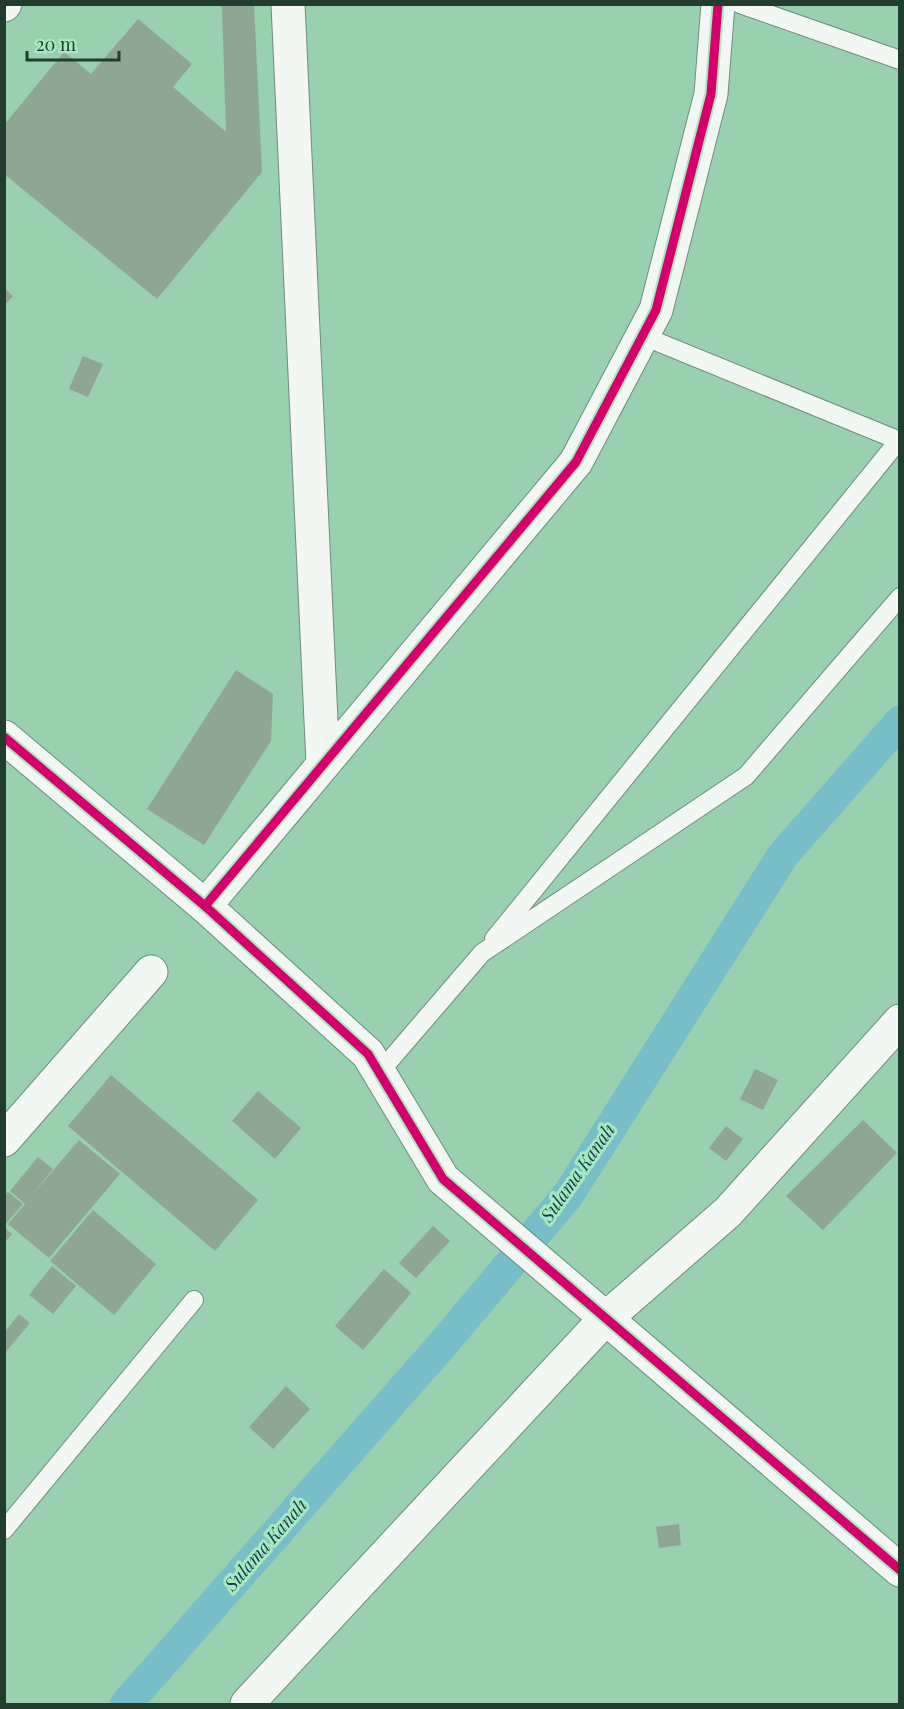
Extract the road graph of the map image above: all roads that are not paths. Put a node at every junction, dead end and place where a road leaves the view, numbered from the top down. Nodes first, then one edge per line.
1 (288, 4) edge
2 (718, 4) edge
3 (740, 4) edge
4 (900, 60) edge
5 (643, 336) junction
6 (899, 440) edge
7 (900, 597) edge
8 (4, 737) edge
9 (323, 764) junction
10 (205, 906) junction
11 (482, 954) junction
12 (151, 972) dead end
13 (900, 1021) edge
14 (379, 1073) junction
15 (4, 1140) edge
16 (194, 1300) dead end
17 (605, 1319) junction
18 (4, 1530) edge
19 (900, 1570) edge
20 (247, 1704) edge

1 - 9 street
2 - 5 street
3 - 4 lane
5 - 6 lane
5 - 9 street
6 - 11 lane
7 - 11 lane
8 - 10 street
9 - 10 street
10 - 14 street
11 - 14 lane
12 - 15 street
13 - 17 street
14 - 17 street
16 - 18 lane
17 - 19 street
17 - 20 street

